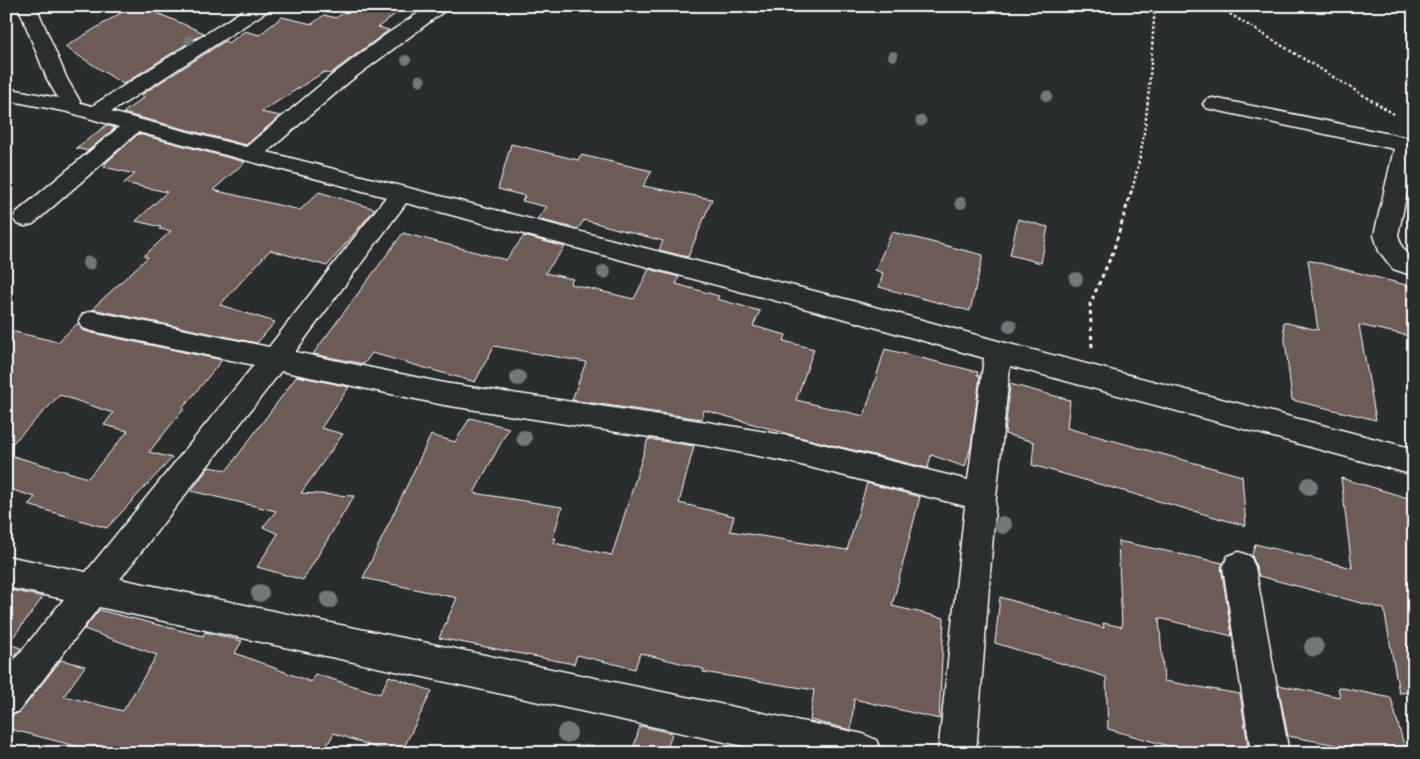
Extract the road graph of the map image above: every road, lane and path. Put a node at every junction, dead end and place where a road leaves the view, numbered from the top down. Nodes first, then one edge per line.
1 (26, 6) edge
2 (263, 6) edge
3 (442, 6) edge
4 (1154, 6) edge
5 (1217, 6) edge
6 (6, 94) edge
7 (1213, 104) dead end
8 (83, 110) junction
9 (1397, 116) dead end
10 (136, 124) junction
11 (1410, 145) edge
12 (250, 155) junction
13 (401, 194) junction
14 (25, 218) dead end
15 (1414, 267) edge
16 (92, 321) dead end
17 (998, 352) junction
18 (275, 359) junction
19 (1094, 377) junction
20 (1414, 462) edge
21 (981, 497) junction
22 (1239, 567) dead end
23 (6, 571) edge
24 (92, 588) junction
25 (6, 698) edge
26 (863, 753) edge
27 (957, 753) edge
28 (1270, 753) edge

1 - 8 street
2 - 8 street
3 - 12 street
4 - 19 path
5 - 9 path
6 - 8 street
7 - 11 street
8 - 10 street
10 - 12 street
10 - 14 street
11 - 15 street
12 - 13 street
13 - 17 street
13 - 18 street
16 - 18 street
17 - 19 street
17 - 21 street
18 - 21 street
18 - 24 street
19 - 20 street
21 - 27 street
22 - 28 street
23 - 24 street
24 - 25 street
24 - 26 street

